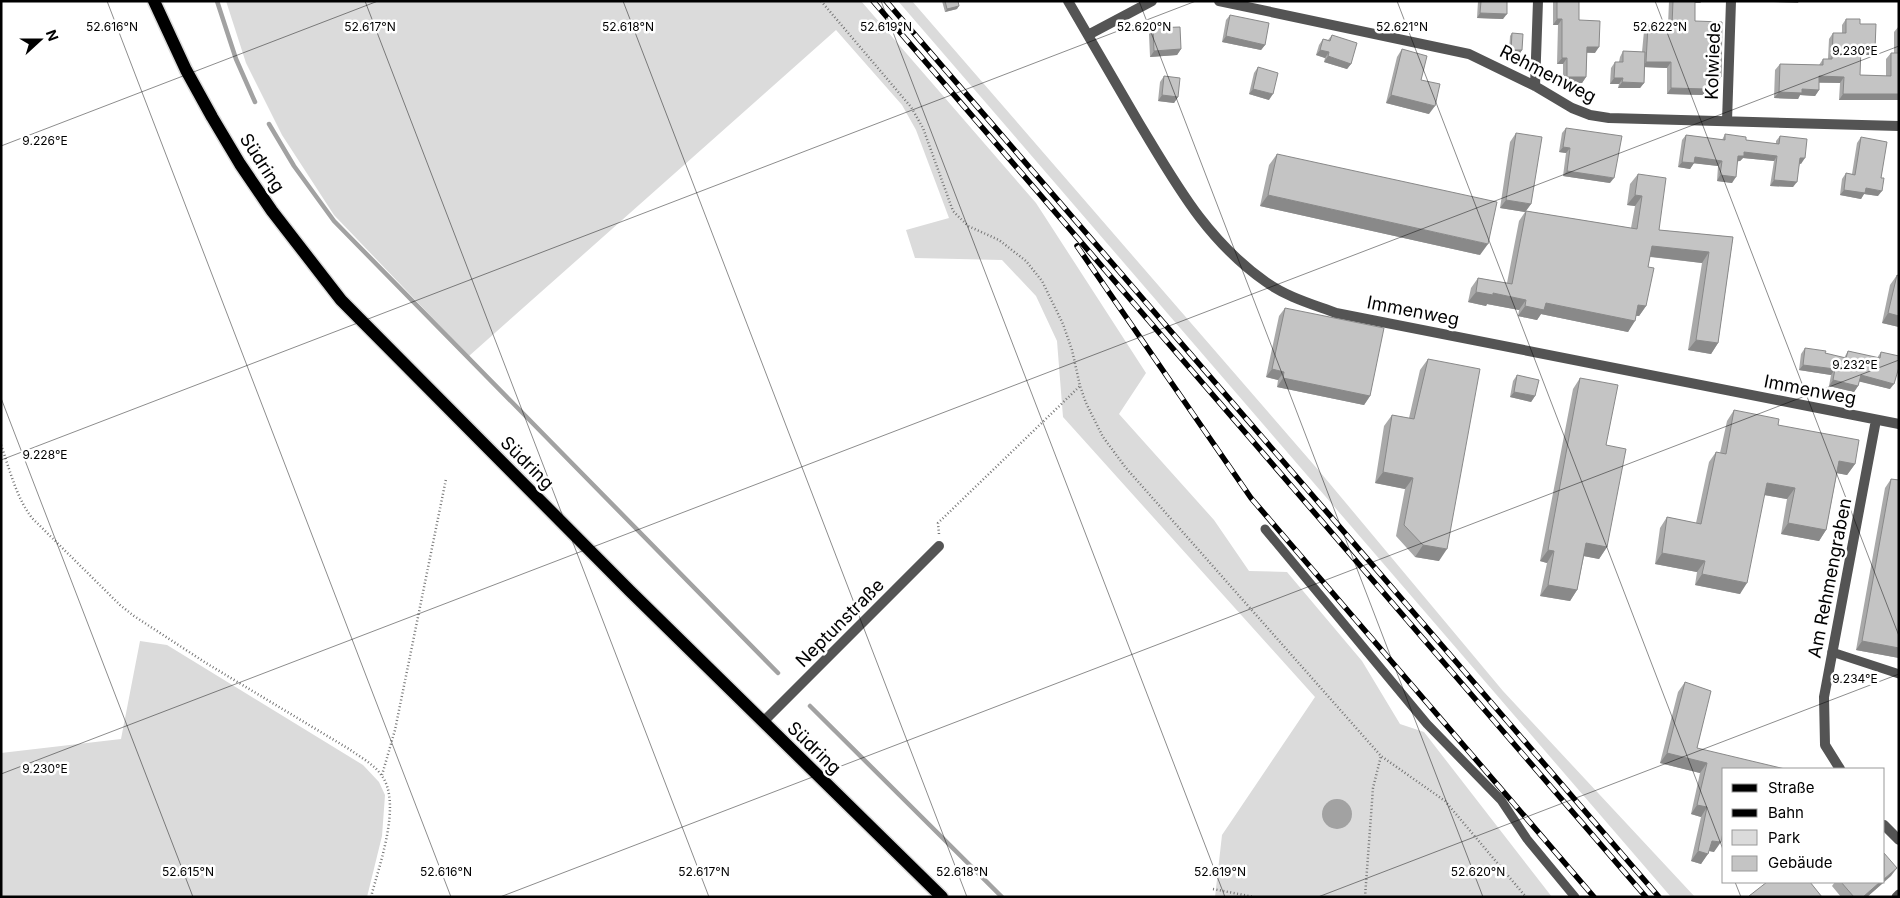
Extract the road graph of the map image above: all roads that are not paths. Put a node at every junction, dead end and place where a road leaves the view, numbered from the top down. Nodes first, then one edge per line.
1 (154, 1) edge
2 (1068, 1) edge
3 (1152, 1) edge
4 (1219, 1) edge
5 (1538, 1) edge
6 (1731, 1) edge
7 (1088, 35) junction
8 (1535, 86) junction
9 (1727, 121) junction
10 (1899, 126) edge
11 (1876, 420) junction
12 (1899, 424) edge
13 (1265, 530) dead end
14 (939, 546) road end
15 (1832, 652) junction
16 (1899, 674) edge
17 (763, 722) junction
18 (1839, 768) edge
19 (1885, 826) edge
20 (1899, 840) edge
21 (942, 897) edge
22 (1574, 897) edge

1 - 17 main road, Südring
2 - 7 street, Immenweg
3 - 7 street
4 - 8 street, Rehmenweg
5 - 8 street
6 - 9 street, Kolwiede
7 - 11 street, Immenweg
8 - 9 street, Rehmenweg
9 - 10 street, Rehmenweg
11 - 12 street, Immenweg
11 - 15 street, Am Rehmengraben
13 - 22 lane
14 - 17 street, Neptunstraße
15 - 16 lane
15 - 18 street, Am Rehmengraben
17 - 21 main road, Südring
19 - 20 street

